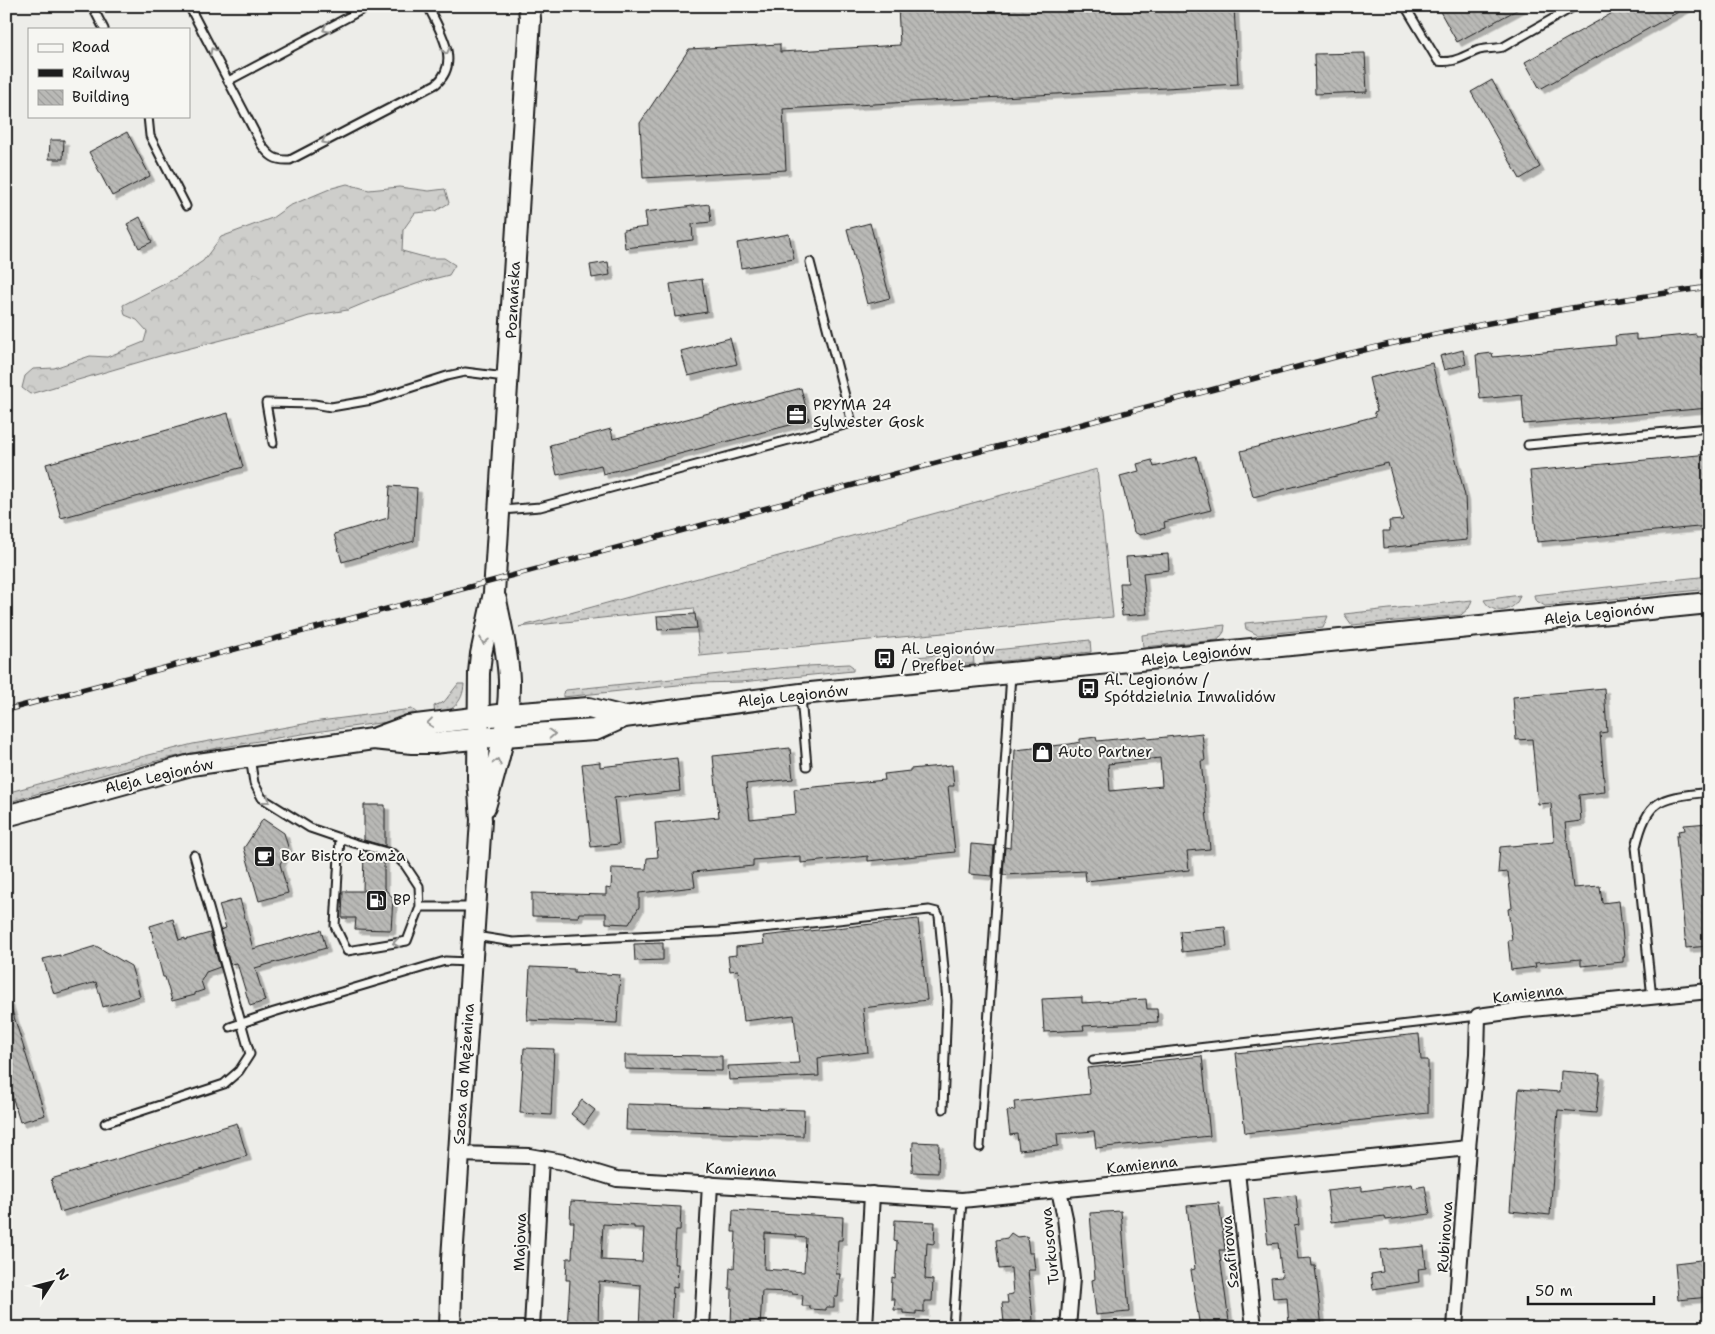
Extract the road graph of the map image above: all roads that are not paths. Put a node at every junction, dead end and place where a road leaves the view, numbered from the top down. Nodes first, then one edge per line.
1 (92, 6) edge
2 (189, 6) edge
3 (369, 6) edge
4 (428, 6) edge
5 (529, 6) edge
6 (1405, 6) edge
7 (1575, 6) edge
8 (103, 28) edge
9 (228, 81) junction
10 (148, 118) edge
11 (186, 206) dead end
12 (810, 262) dead end
13 (508, 378) junction
14 (1709, 428) edge
15 (273, 443) dead end
16 (1528, 445) dead end
17 (498, 510) junction
18 (494, 594) junction
19 (1709, 603) edge
20 (1011, 674) junction
21 (801, 694) junction
22 (508, 714) junction
23 (624, 717) junction
24 (479, 718) junction
25 (503, 736) junction
26 (373, 738) junction
27 (479, 738) junction
28 (250, 757) junction
29 (807, 766) dead end
30 (1709, 792) edge
31 (6, 816) edge
32 (481, 820) junction
33 (340, 838) junction
34 (194, 856) dead end
35 (420, 906) junction
36 (475, 906) junction
37 (473, 936) junction
38 (471, 962) junction
39 (1709, 991) edge
40 (1652, 998) junction
41 (1478, 1016) junction
42 (242, 1022) junction
43 (230, 1026) dead end
44 (1093, 1060) dead end
45 (943, 1109) dead end
46 (105, 1123) dead end
47 (980, 1147) dead end
48 (1468, 1148) junction
49 (458, 1154) junction
50 (540, 1158) junction
51 (1237, 1172) junction
52 (710, 1184) junction
53 (1059, 1190) junction
54 (872, 1194) junction
55 (962, 1200) junction
56 (450, 1328) edge
57 (532, 1328) edge
58 (702, 1328) edge
59 (865, 1328) edge
60 (953, 1328) edge
61 (1068, 1328) edge
62 (1254, 1328) edge
63 (1455, 1328) edge

1 - 8 lane
9 -> 2 lane
3 -> 9 lane
4 -> 9 lane
5 - 13 main road, Poznańska
6 - 7 lane
10 - 11 lane
12 - 17 lane
13 - 15 lane
13 - 17 main road, Poznańska
14 - 16 lane
17 - 18 main road, Poznańska
18 - 22 main road, Poznańska
18 -> 24 main road, Poznańska
19 - 20 main road, Aleja Legionów
20 - 21 main road, Aleja Legionów
20 - 47 lane
21 - 23 main road, Aleja Legionów
21 - 29 lane
22 - 23 main road, Aleja Legionów
22 - 24 main road, Aleja Legionów
22 - 25 main road, Szosa do Mężenina
25 -> 23 main road, Aleja Legionów
24 -> 26 main road, Aleja Legionów
24 - 27 main road, Szosa do Mężenina
25 - 27 main road, Aleja Legionów
32 -> 25 main road, Szosa do Mężenina
26 - 27 main road, Aleja Legionów
26 - 28 main road, Aleja Legionów
27 - 32 main road, Szosa do Mężenina
28 - 31 main road, Aleja Legionów
28 -> 33 lane
30 - 40 lane
32 - 36 main road, Szosa do Mężenina
33 - 35 lane
35 -> 33 lane
34 - 42 lane
35 - 36 lane
36 - 37 main road, Szosa do Mężenina
37 - 38 main road, Szosa do Mężenina
37 - 45 lane
38 - 42 lane
38 - 49 main road, Szosa do Mężenina
39 - 40 street, Kamienna
40 - 41 street, Kamienna
41 - 44 lane
41 - 48 street, Kamienna
42 - 43 lane
42 - 46 lane
48 - 51 street, Kamienna
48 - 63 street, Rubinowa
49 - 50 street, Kamienna
49 - 56 main road, Szosa do Mężenina
50 - 52 street, Kamienna
50 - 57 street, Majowa
51 - 53 street, Kamienna
51 - 62 street, Szafirowa
52 - 54 street, Kamienna
52 - 58 street
53 - 55 street, Kamienna
53 - 61 street, Turkusowa
54 - 55 street, Kamienna
54 - 59 street
55 - 60 lane

